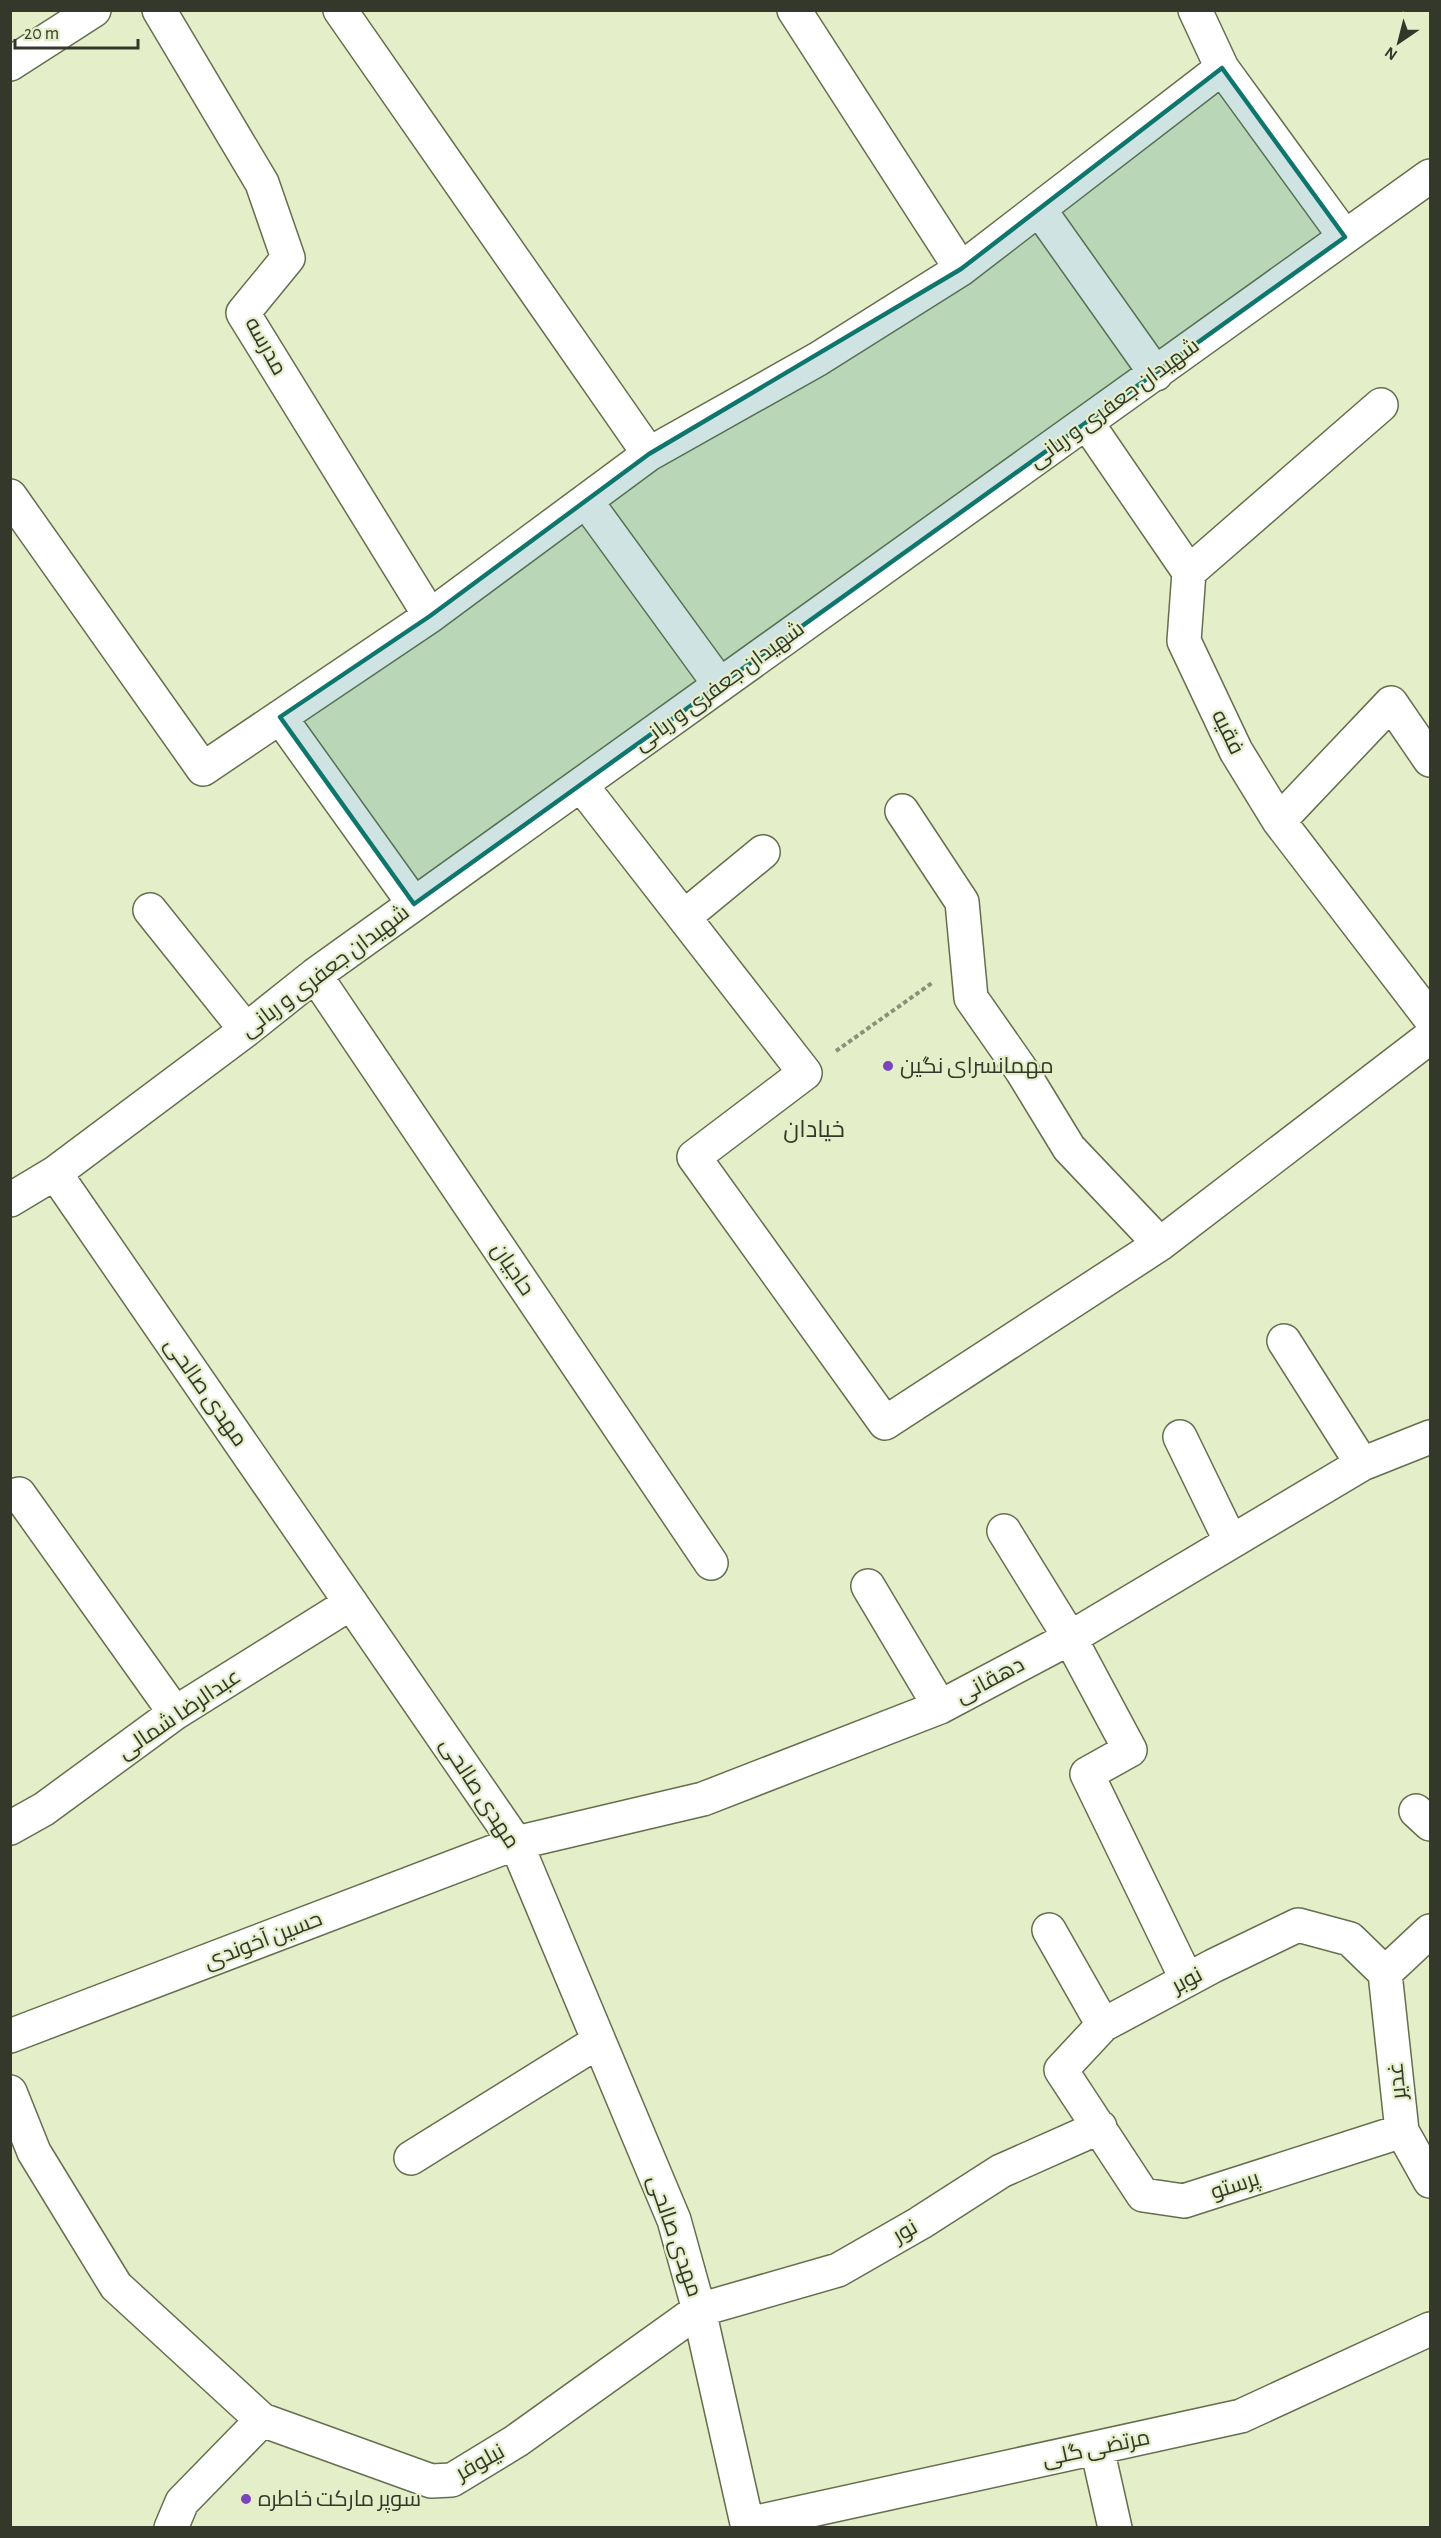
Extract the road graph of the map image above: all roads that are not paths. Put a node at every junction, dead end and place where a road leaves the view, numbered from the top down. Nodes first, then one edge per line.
1 (94, 10) edge
2 (159, 10) edge
3 (340, 10) edge
4 (794, 10) edge
5 (1195, 10) edge
6 (10, 64) edge
7 (1222, 68) junction
8 (1431, 176) edge
9 (1039, 209) junction
10 (1345, 237) junction
11 (961, 269) junction
12 (1156, 374) junction
13 (1382, 405) dead end
14 (1087, 423) junction
15 (649, 454) junction
16 (10, 496) edge
17 (586, 501) junction
18 (1189, 572) junction
19 (430, 616) junction
20 (720, 685) junction
21 (280, 717) junction
22 (1431, 760) edge
23 (581, 784) junction
24 (902, 810) dead end
25 (1279, 821) junction
26 (764, 852) dead end
27 (414, 904) junction
28 (150, 910) dead end
29 (684, 917) junction
30 (315, 975) junction
31 (1431, 1018) edge
32 (246, 1030) junction
33 (1431, 1037) edge
34 (55, 1173) junction
35 (16, 1188) edge
36 (1160, 1244) junction
37 (1284, 1341) dead end
38 (1180, 1437) dead end
39 (1431, 1437) edge
40 (1362, 1464) junction
41 (20, 1494) dead end
42 (1004, 1531) dead end
43 (1231, 1542) junction
44 (711, 1563) dead end
45 (868, 1586) dead end
46 (351, 1603) junction
47 (1070, 1638) junction
48 (940, 1707) junction
49 (175, 1713) junction
50 (10, 1828) edge
51 (516, 1843) junction
52 (1049, 1930) dead end
53 (1431, 1931) edge
54 (1385, 1973) junction
55 (1187, 1980) junction
56 (1104, 2025) junction
57 (10, 2036) edge
58 (599, 2041) junction
59 (10, 2092) edge
60 (1100, 2127) junction
61 (1402, 2131) junction
62 (411, 2158) dead end
63 (1431, 2181) edge
64 (699, 2310) junction
65 (1431, 2329) edge
66 (262, 2420) junction
67 (1097, 2448) junction
68 (748, 2526) edge
69 (171, 2528) edge
70 (1115, 2528) edge

1 - 6 street
2 - 19 street, مدرسه
3 - 15 street
4 - 11 street
5 - 7 street
7 - 9 street
7 - 10 street
8 - 10 street, شهیدان جعفری و ربانی
9 - 11 street
9 - 12 street
10 - 12 street, شهیدان جعفری و ربانی
11 - 15 street
12 - 14 street, شهیدان جعفری و ربانی
13 - 18 street
14 - 18 street
14 - 20 street, شهیدان جعفری و ربانی
15 - 17 street
16 - 21 street
17 - 19 street
17 - 20 street
18 - 25 street, فقیه
19 - 21 street
20 - 23 street, شهیدان جعفری و ربانی
21 - 27 street
22 - 25 street
23 - 27 street, شهیدان جعفری و ربانی
23 - 29 street
24 - 36 street
25 - 31 street, فقیه
26 - 29 street
27 - 30 street, شهیدان جعفری و ربانی
28 - 32 street
29 - 36 street
30 - 32 street, شهیدان جعفری و ربانی
30 - 44 street, حاجیان
32 - 34 street, شهیدان جعفری و ربانی
33 - 36 street
34 - 35 street, شهیدان جعفری و ربانی
34 - 46 street, مهدی صالحی
37 - 40 street
38 - 43 street
39 - 40 street, دهقانی
40 - 43 street, دهقانی
41 - 49 street
42 - 47 street
43 - 47 street, دهقانی
45 - 48 street
46 - 49 street, عبدالرضا شمالی
46 - 51 street, مهدی صالحی
47 - 48 street, دهقانی
47 - 55 street
48 - 51 street, دهقانی
49 - 50 street, عبدالرضا شمالی
51 - 57 street, حسین آخوندی
51 - 58 street, مهدی صالحی
52 - 56 street
53 - 54 street
54 - 55 street, نوبر
54 - 61 street, غدیر
55 - 56 street, نوبر
56 - 60 street, نوبر
58 - 62 street
58 - 64 street, مهدی صالحی
59 - 66 street
60 - 61 street, پرستو
60 - 64 street, نور
61 - 63 street, غدیر
64 - 66 street, نیلوفر
64 - 68 street, مهدی صالحی
65 - 67 street, مرتضی گلی
66 - 69 street
67 - 68 street, مرتضی گلی
67 - 70 street

